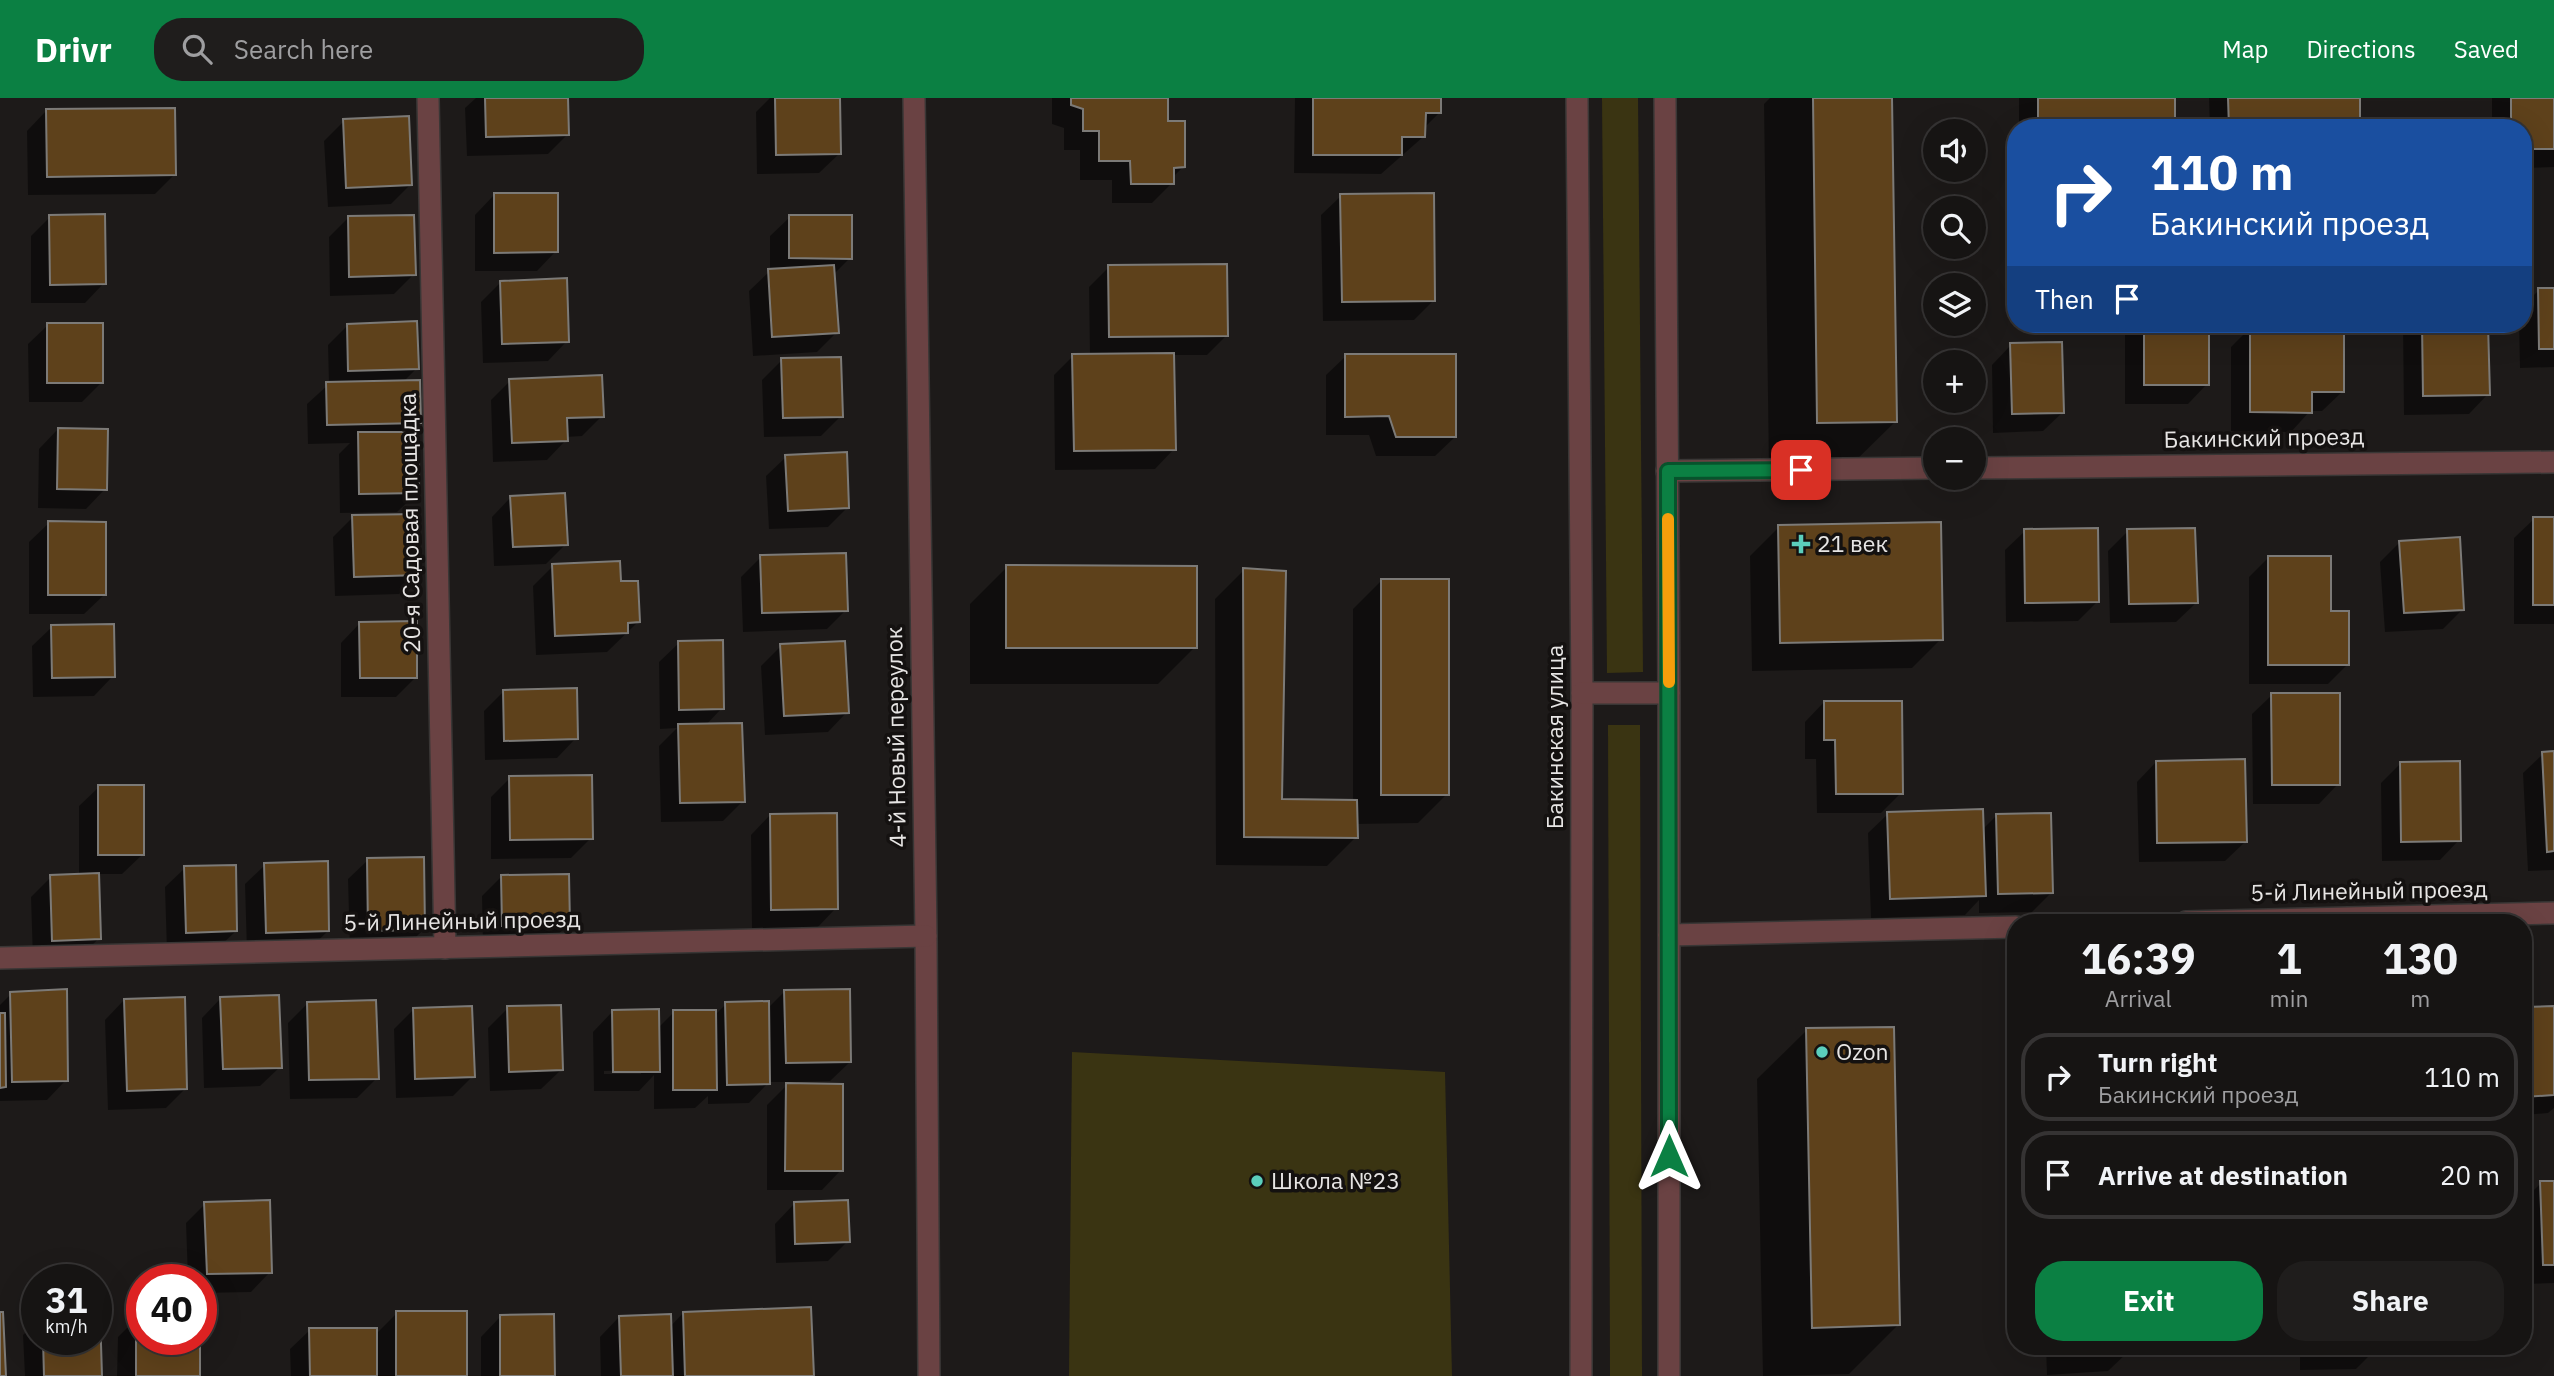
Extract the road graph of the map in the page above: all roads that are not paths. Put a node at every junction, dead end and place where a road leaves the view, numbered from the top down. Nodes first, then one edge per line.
1 (428, 98) edge
2 (914, 98) edge
3 (1577, 98) edge
4 (1665, 98) edge
5 (2554, 462) edge
6 (1923, 468) edge
7 (1986, 468) edge
8 (1668, 471) junction
9 (1581, 693) junction
10 (1669, 693) junction
11 (2554, 913) edge
12 (2513, 914) edge
13 (2007, 926) edge
14 (1669, 935) junction
15 (926, 936) junction
16 (445, 948) junction
17 (0, 958) edge
18 (929, 1376) edge
19 (1581, 1376) edge
20 (1669, 1376) edge

1 - 16 street, 20-я Садовая площадка
2 - 15 street, 4-й Новый переулок
3 - 9 street, Бакинская улица
4 - 8 street
5 - 7 street, Бакинский проезд
6 - 8 street
8 - 10 street
9 - 10 street
9 - 19 street, Бакинская улица
10 - 14 street
11 - 12 street, 5-й Линейный проезд
13 - 14 street
14 - 20 street
15 - 16 street, 5-й Линейный проезд
15 - 18 street, 4-й Новый переулок
16 - 17 street, 5-й Линейный проезд

